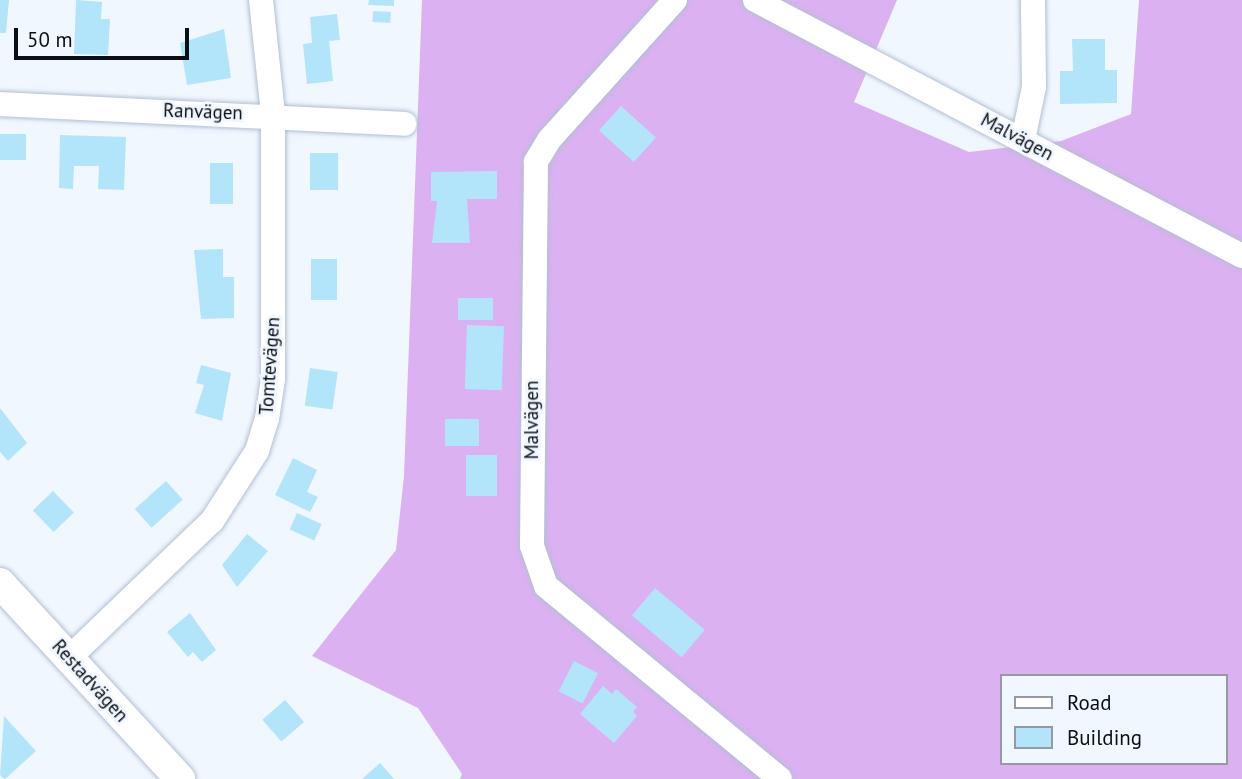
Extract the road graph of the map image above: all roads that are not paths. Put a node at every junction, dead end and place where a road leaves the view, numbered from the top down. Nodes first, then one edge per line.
1 (261, 0) edge
2 (675, 0) edge
3 (755, 0) edge
4 (1033, 0) edge
5 (0, 104) edge
6 (273, 114) junction
7 (405, 124) dead end
8 (1023, 140) junction
9 (1242, 256) edge
10 (0, 583) edge
11 (70, 657) junction
12 (180, 779) edge
13 (780, 779) edge

1 - 6 street, Tomtevägen
2 - 13 street, Malvägen
3 - 8 street, Malvägen
4 - 8 street
5 - 6 street, Ranvägen
6 - 7 street, Ranvägen
6 - 11 street, Tomtevägen
8 - 9 street, Malvägen
10 - 11 street, Restadvägen
11 - 12 street, Restadvägen

